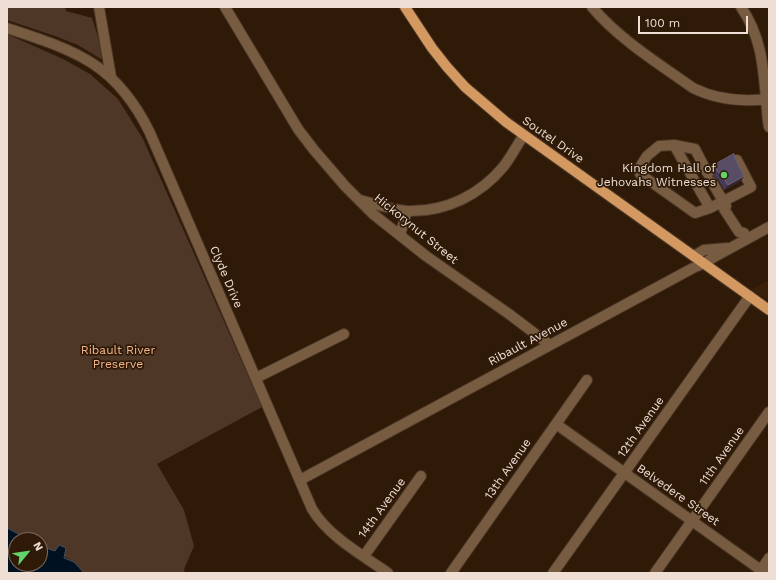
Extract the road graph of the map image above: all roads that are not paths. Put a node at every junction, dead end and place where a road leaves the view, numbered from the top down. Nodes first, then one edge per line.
1 (99, 7) edge
2 (225, 7) edge
3 (405, 7) edge
4 (592, 7) edge
5 (741, 7) edge
6 (7, 28) edge
7 (111, 78) junction
8 (768, 99) edge
9 (769, 127) edge
10 (524, 135) junction
11 (674, 145) junction
12 (737, 160) edge
13 (360, 200) junction
14 (724, 204) junction
15 (710, 208) junction
16 (407, 211) junction
17 (769, 227) edge
18 (400, 236) junction
19 (746, 236) junction
20 (733, 247) junction
21 (694, 256) junction
22 (705, 264) junction
23 (750, 296) junction
24 (769, 310) edge
25 (344, 334) dead end
26 (550, 345) junction
27 (256, 378) junction
28 (587, 380) dead end
29 (769, 412) edge
30 (556, 424) junction
31 (624, 473) junction
32 (421, 476) dead end
33 (300, 480) junction
34 (692, 521) junction
35 (364, 556) junction
36 (769, 558) edge
37 (762, 572) edge
38 (388, 573) edge
39 (451, 573) edge
40 (553, 573) edge
41 (655, 573) edge

1 - 7 street
2 - 13 street, Hickorynut Street
3 - 10 main road, Soutel Drive
4 - 8 street
5 - 8 street
6 - 7 street, Clyde Drive
7 - 27 street, Clyde Drive
8 - 9 street
10 - 16 street
10 - 21 main road, Soutel Drive
11 - 14 street
11 - 15 street
11 - 15 street
12 - 14 street
13 - 16 street
13 - 18 street, Hickorynut Street
14 - 15 street
14 - 19 street
16 - 18 street
17 - 19 street, Ribault Avenue
18 - 26 street, Hickorynut Street
19 - 20 street, Ribault Avenue
20 - 21 street
20 - 22 street, Ribault Avenue
21 - 22 main road, Soutel Drive
22 - 23 main road, Soutel Drive
22 - 26 street, Ribault Avenue
23 - 24 main road, Soutel Drive
23 - 31 street, 12th Avenue
25 - 27 street
26 - 33 street, Ribault Avenue
27 - 33 street, Clyde Drive
28 - 30 street, 13th Avenue
29 - 34 street, 11th Avenue
30 - 31 street, Belvedere Street
30 - 39 street, 13th Avenue
31 - 34 street, Belvedere Street
31 - 40 street, 12th Avenue
32 - 35 street, 14th Avenue
33 - 35 street, Clyde Drive
34 - 37 street, Belvedere Street
34 - 41 street, 11th Avenue
35 - 38 street, Clyde Drive
36 - 37 street

